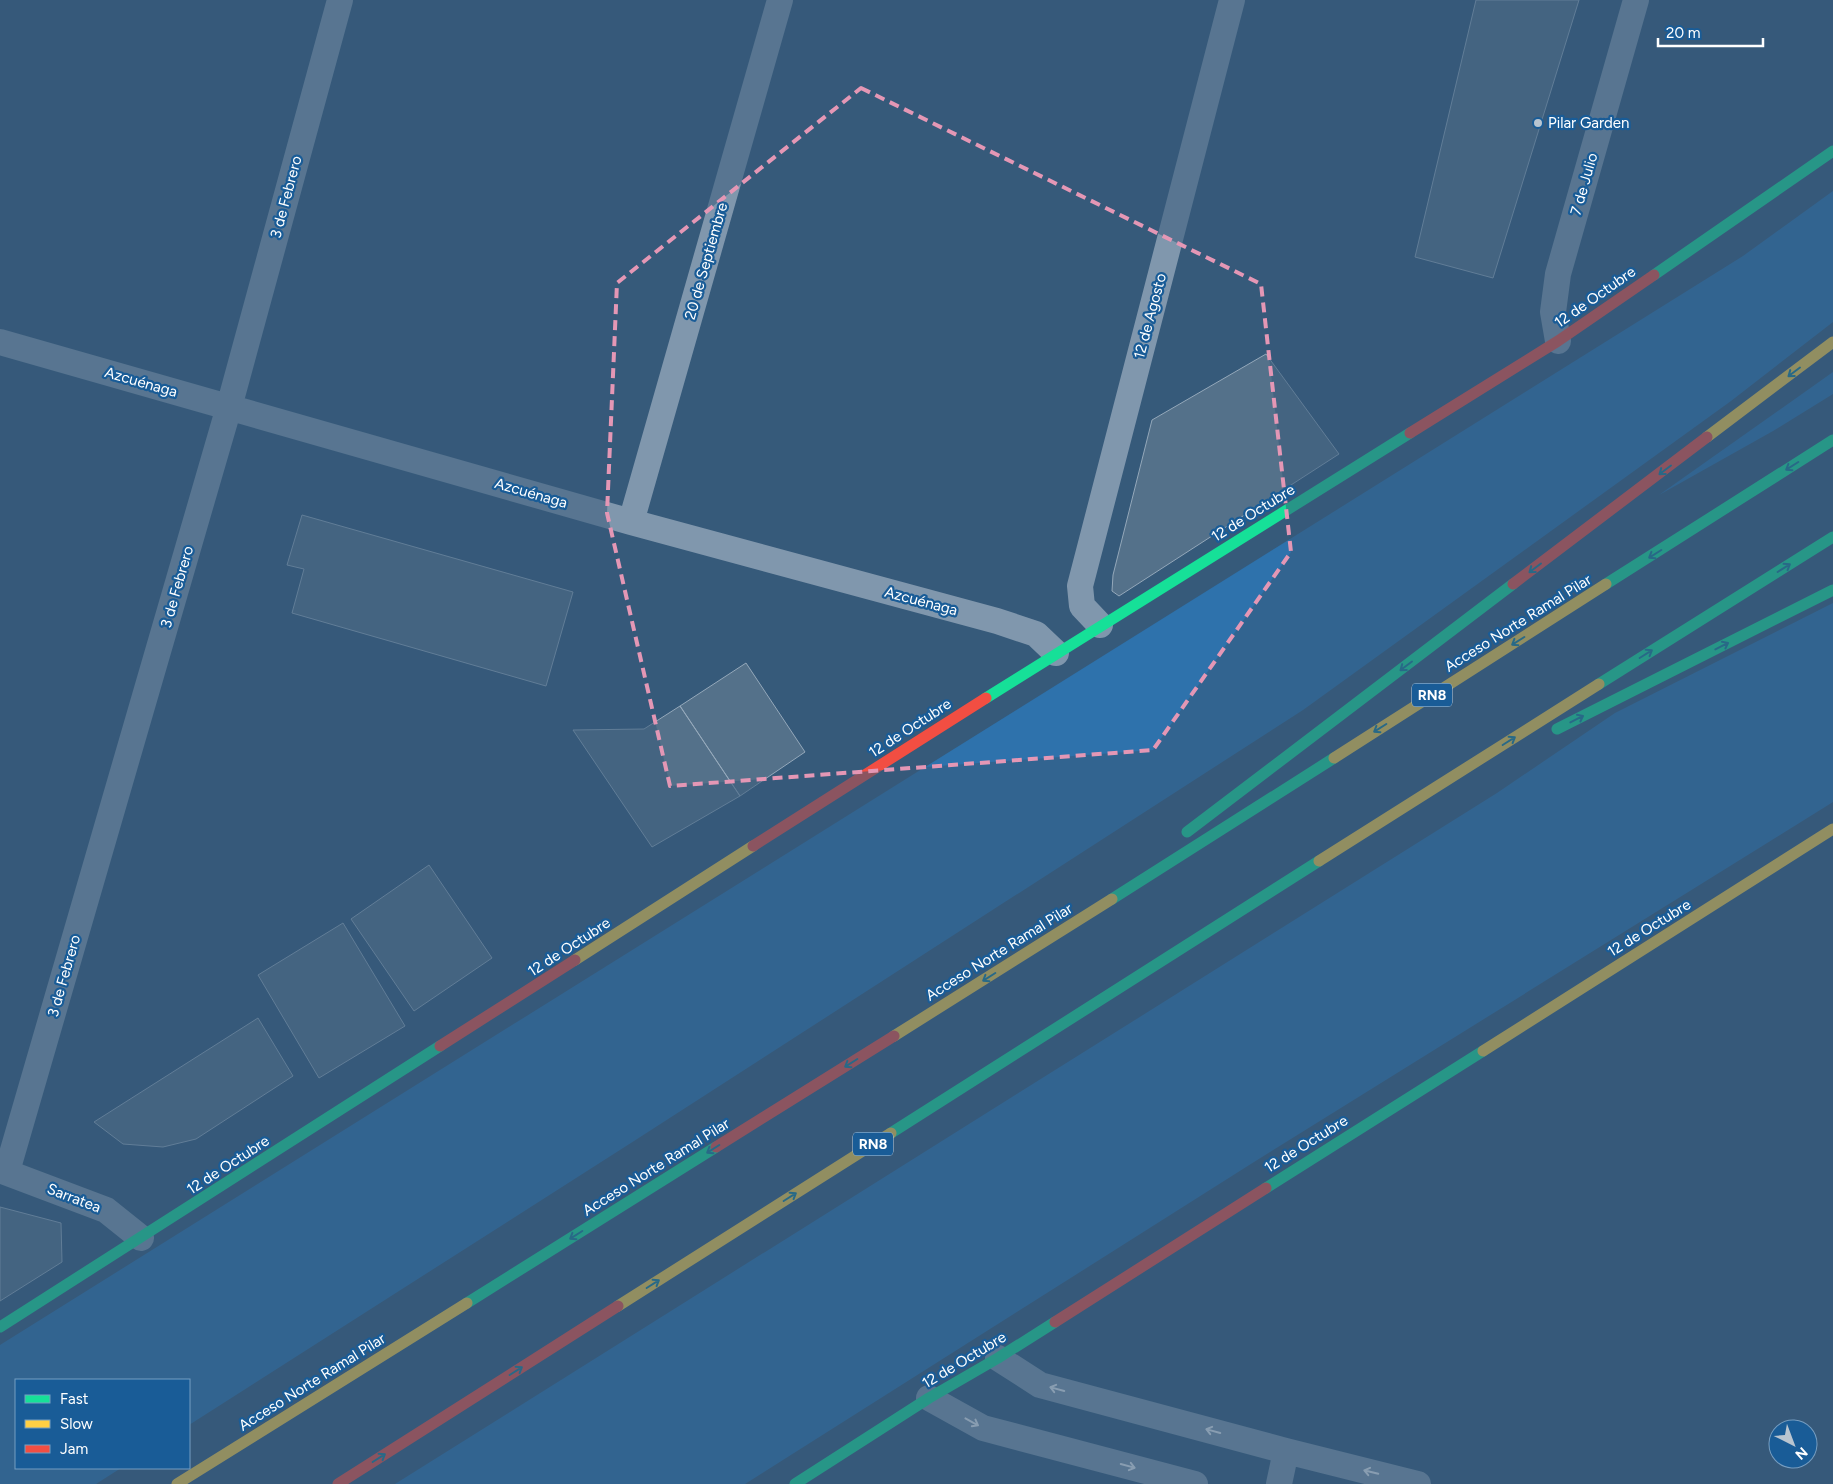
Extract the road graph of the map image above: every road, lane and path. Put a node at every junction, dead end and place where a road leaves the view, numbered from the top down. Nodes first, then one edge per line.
1 (340, 0) edge
2 (780, 0) edge
3 (1232, 0) edge
4 (1636, 0) edge
5 (1833, 151) edge
6 (0, 342) edge
7 (1558, 342) junction
8 (1833, 342) edge
9 (229, 406) junction
10 (1833, 440) edge
11 (631, 522) junction
12 (1833, 537) edge
13 (1833, 590) edge
14 (1100, 625) junction
15 (1056, 653) junction
16 (1550, 733) dead end
17 (1515, 750) dead end
18 (1408, 804) junction
19 (1833, 829) edge
20 (1181, 836) dead end
21 (1142, 866) dead end
22 (1030, 951) junction
23 (3, 1170) edge
24 (141, 1238) junction
25 (0, 1327) edge
26 (998, 1358) junction
27 (929, 1398) junction
28 (1286, 1451) junction
29 (177, 1484) edge
30 (338, 1484) edge
31 (795, 1484) edge
32 (1195, 1484) edge
33 (1279, 1484) edge
34 (1418, 1484) edge

1 - 9 street, 3 de Febrero
2 - 11 street, 20 de Septiembre
3 - 14 street, 12 de Agosto
4 - 7 street, 7 de Julio
5 - 7 main road, 12 de Octubre
6 - 9 street, Azcuénaga
7 - 14 main road, 12 de Octubre
8 -> 20 main road
9 - 11 street, Azcuénaga
9 - 23 street, 3 de Febrero
10 -> 22 main road, Acceso Norte Ramal Pilar / RN8
11 - 15 street, Azcuénaga
18 -> 12 main road, RN8
16 -> 13 main road
14 - 15 main road, 12 de Octubre
15 - 24 main road, 12 de Octubre
17 - 18 main road
30 -> 18 main road, RN8
19 - 26 main road, 12 de Octubre
21 - 22 main road
22 -> 29 main road, Acceso Norte Ramal Pilar / RN8
23 - 24 street, Sarratea
24 - 25 main road, 12 de Octubre
26 - 27 main road, 12 de Octubre
28 -> 26 street
27 - 31 main road, 12 de Octubre
27 -> 32 street
28 - 33 street
34 -> 28 street

